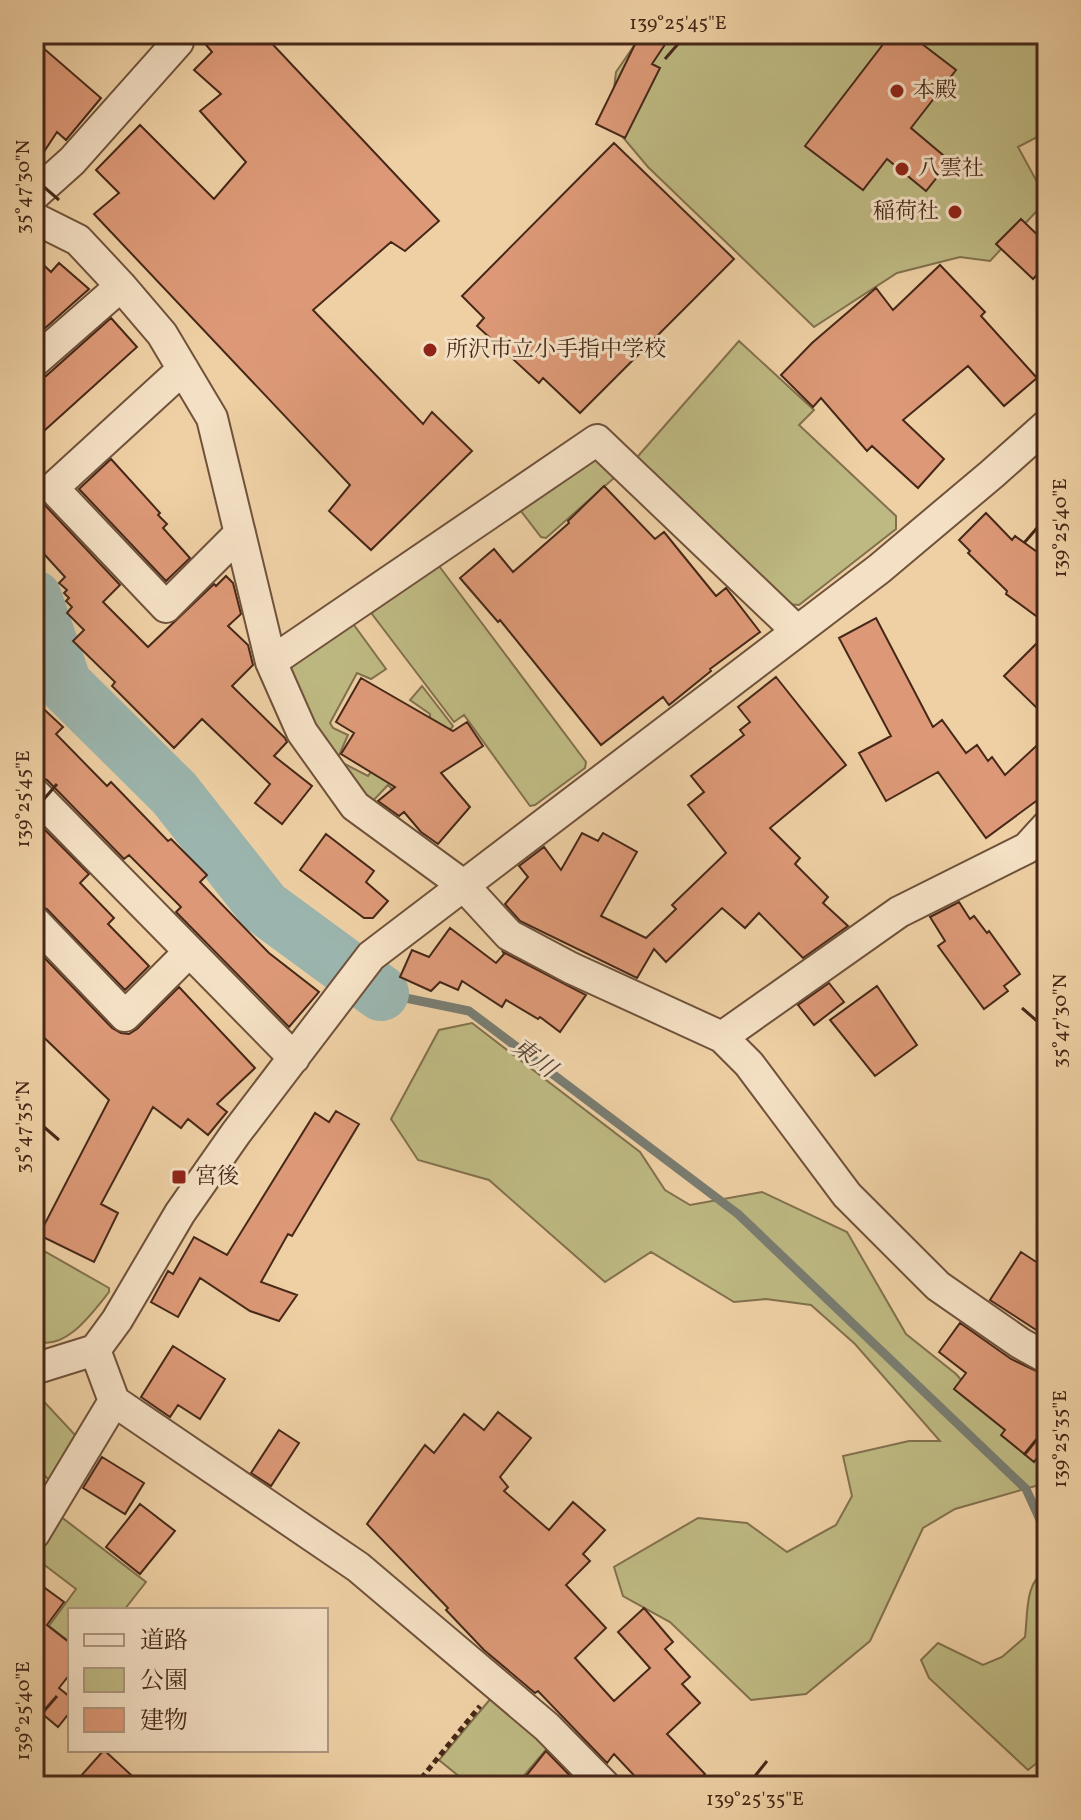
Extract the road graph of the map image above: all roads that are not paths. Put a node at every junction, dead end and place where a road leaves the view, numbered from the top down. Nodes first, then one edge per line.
1 (169, 34) edge
2 (34, 195) edge
3 (34, 218) edge
4 (121, 286) junction
5 (34, 362) edge
6 (183, 369) junction
7 (1047, 425) edge
8 (240, 533) junction
9 (797, 631) junction
10 (271, 662) junction
11 (34, 793) edge
12 (1047, 826) edge
13 (463, 885) junction
14 (34, 921) edge
15 (188, 953) junction
16 (722, 1037) junction
17 (294, 1058) junction
18 (95, 1350) junction
19 (1047, 1358) edge
20 (34, 1369) edge
21 (114, 1401) junction
22 (34, 1534) edge
23 (605, 1786) edge

1 - 2 street
3 - 4 street
4 - 5 street
4 - 6 street
6 - 8 street
6 - 8 street
7 - 9 street
8 - 10 street
9 - 10 street
9 - 13 street
10 - 13 street
11 - 15 street
12 - 16 street
13 - 16 street
13 - 17 street
14 - 15 street
15 - 17 street
16 - 19 street
17 - 18 street
18 - 20 street
18 - 21 street
21 - 22 street
21 - 23 street

